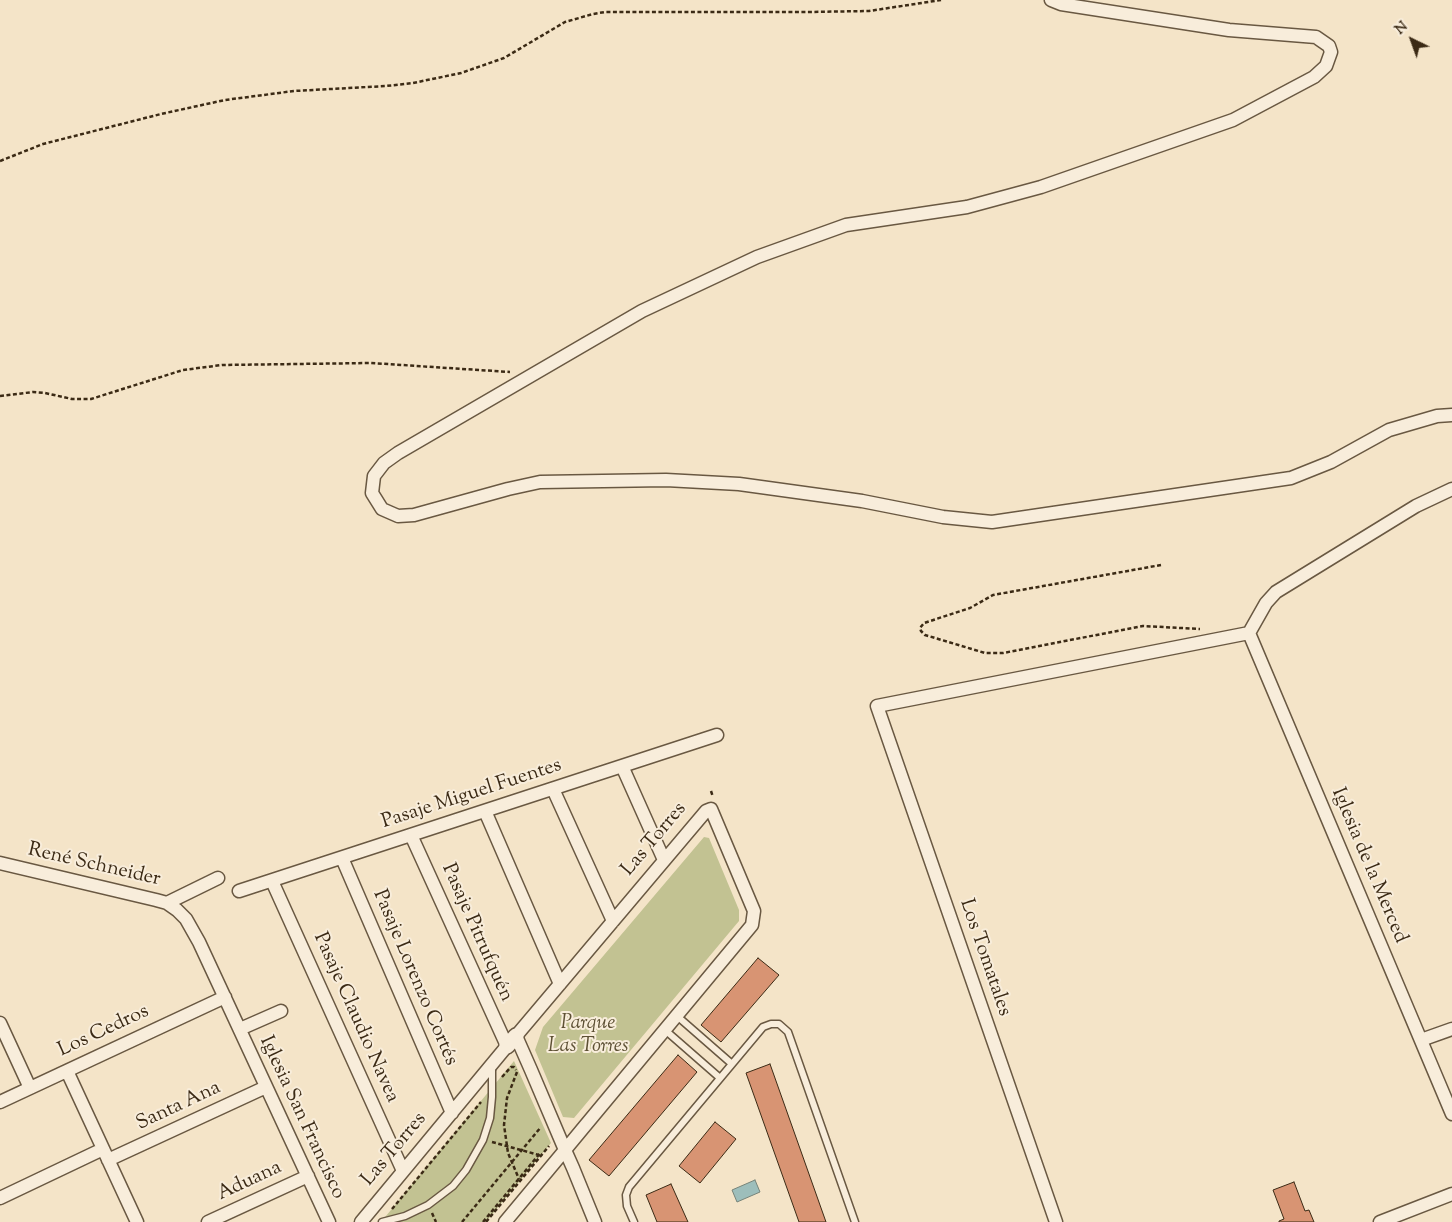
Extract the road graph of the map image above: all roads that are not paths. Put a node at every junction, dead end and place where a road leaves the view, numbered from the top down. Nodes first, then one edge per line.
1 (1051, 0) edge
2 (1452, 415) edge
3 (1452, 489) edge
4 (1249, 633) junction
5 (717, 735) dead end
6 (622, 766) junction
7 (553, 788) junction
8 (485, 811) junction
9 (411, 835) junction
10 (342, 858) junction
11 (664, 860) junction
12 (0, 864) edge
13 (218, 878) dead end
14 (272, 880) junction
15 (239, 891) dead end
16 (172, 907) junction
17 (613, 921) junction
18 (560, 984) junction
19 (225, 997) junction
20 (281, 1011) dead end
21 (677, 1016) junction
22 (0, 1023) edge
23 (240, 1029) junction
24 (1452, 1029) edge
25 (665, 1030) junction
26 (1421, 1040) junction
27 (511, 1041) junction
28 (492, 1064) junction
29 (732, 1064) junction
30 (67, 1070) junction
31 (720, 1078) junction
32 (266, 1087) junction
33 (30, 1088) junction
34 (0, 1102) edge
35 (452, 1112) junction
36 (1452, 1114) edge
37 (565, 1150) junction
38 (106, 1155) junction
39 (403, 1171) junction
40 (308, 1176) junction
41 (1452, 1194) edge
42 (0, 1198) edge
43 (510, 1220) edge
44 (137, 1222) edge
45 (208, 1222) edge
46 (328, 1222) edge
47 (361, 1222) edge
48 (382, 1222) edge
49 (595, 1222) edge
50 (634, 1222) edge
51 (855, 1222) edge
52 (1056, 1222) edge
53 (1380, 1222) edge

1 - 2 street
3 - 4 street
4 - 26 street, Iglesia de la Merced
4 - 52 street, Los Tomatales
5 - 6 street, Pasaje Miguel Fuentes
6 - 7 street, Pasaje Miguel Fuentes
6 - 11 street
7 - 8 street, Pasaje Miguel Fuentes
7 - 17 street
8 - 9 street, Pasaje Miguel Fuentes
8 - 18 street
9 - 10 street, Pasaje Miguel Fuentes
9 - 27 street, Pasaje Pitrufquén
10 - 14 street, Pasaje Miguel Fuentes
10 - 35 street, Pasaje Lorenzo Cortés
11 - 17 street, Las Torres
11 - 21 street, Las Torres
12 - 16 street, René Schneider
13 - 16 street
14 - 15 street, Pasaje Miguel Fuentes
14 - 39 street, Pasaje Claudio Navea
16 - 19 street, Iglesia San Francisco
17 - 18 street, Las Torres
18 - 27 street, Las Torres
19 - 23 street, Iglesia San Francisco
19 - 30 street, Los Cedros
20 - 23 street, Iglesia San Francisco
21 - 25 street, Las Torres
21 - 29 lane
22 - 33 street
23 - 32 street, Iglesia San Francisco
24 - 26 street
25 - 31 lane
25 - 37 street, Las Torres
26 - 36 street, Iglesia de la Merced
27 - 28 street, Las Torres
27 - 37 street, Pasaje Pitrufquén
28 - 35 street, Las Torres
28 - 48 lane
29 - 31 lane
29 - 51 lane
30 - 33 street, Los Cedros
30 - 38 street
31 - 50 lane
32 - 38 street, Santa Ana
32 - 40 street, Iglesia San Francisco
33 - 34 street, Los Cedros
35 - 39 street, Las Torres
37 - 43 street, Las Torres
37 - 49 street, Pasaje Pitrufquén
38 - 42 street, Santa Ana
38 - 44 street
39 - 47 street, Las Torres
40 - 45 street, Aduana
40 - 46 street, Iglesia San Francisco
41 - 53 street

